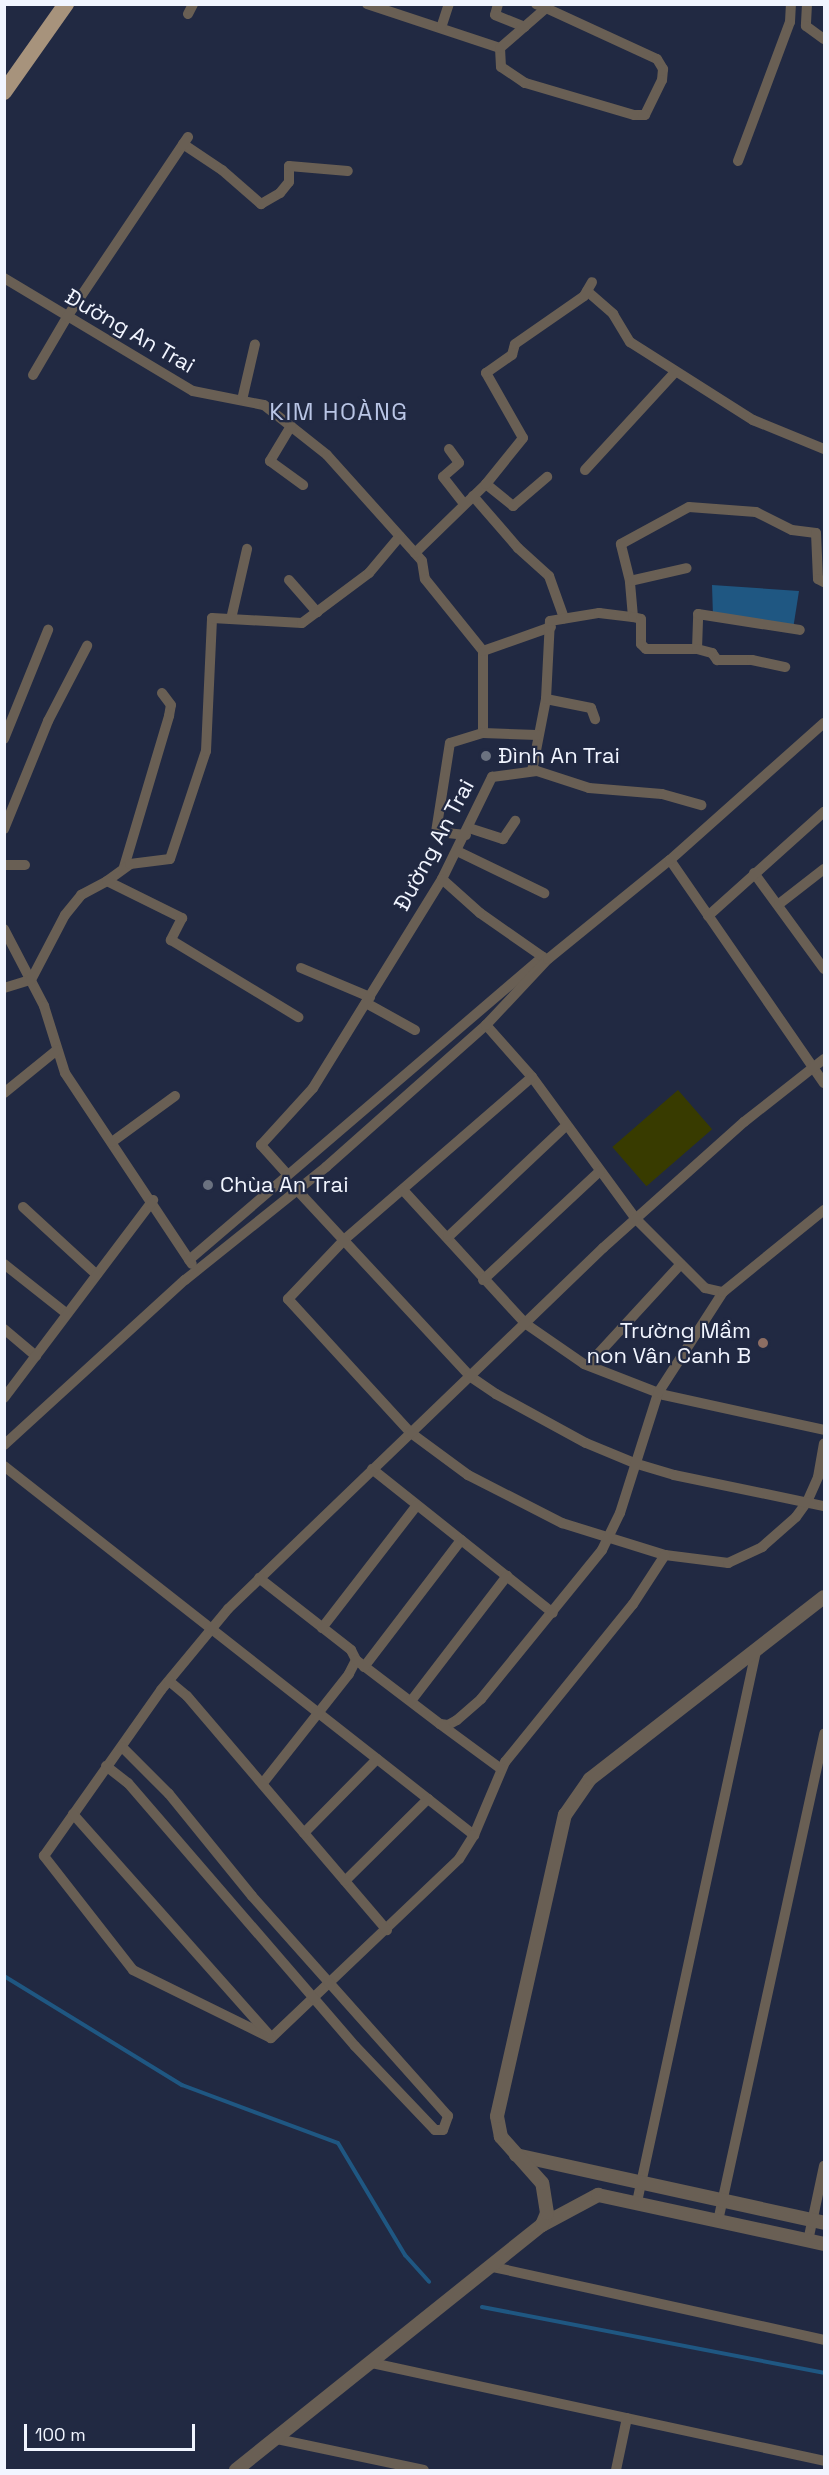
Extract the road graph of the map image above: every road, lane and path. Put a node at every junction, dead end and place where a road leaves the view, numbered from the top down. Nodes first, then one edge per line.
1 (66, 4) edge
2 (367, 4) edge
3 (449, 4) edge
4 (498, 4) edge
5 (791, 4) edge
6 (807, 4) edge
7 (541, 6) edge
8 (397, 9) edge
9 (559, 9) edge
10 (525, 27) junction
11 (441, 28) junction
12 (825, 39) edge
13 (500, 48) junction
14 (4, 92) edge
15 (738, 161) dead end
16 (348, 171) dead end
17 (4, 278) edge
18 (67, 317) junction
19 (255, 344) dead end
20 (675, 372) junction
21 (33, 375) dead end
22 (242, 400) junction
23 (291, 426) junction
24 (449, 449) dead end
25 (825, 449) edge
26 (585, 471) dead end
27 (547, 477) dead end
28 (486, 484) junction
29 (303, 485) dead end
30 (473, 496) junction
31 (464, 504) junction
32 (400, 536) junction
33 (247, 549) dead end
34 (415, 553) junction
35 (687, 568) dead end
36 (289, 580) dead end
37 (630, 580) junction
38 (825, 582) edge
39 (317, 612) junction
40 (633, 617) junction
41 (564, 618) junction
42 (231, 619) junction
43 (551, 627) junction
44 (48, 630) dead end
45 (800, 630) dead end
46 (87, 645) dead end
47 (697, 650) junction
48 (483, 651) junction
49 (784, 667) dead end
50 (162, 693) dead end
51 (546, 699) junction
52 (595, 719) dead end
53 (825, 723) edge
54 (483, 733) junction
55 (537, 735) junction
56 (4, 739) edge
57 (531, 771) junction
58 (701, 805) dead end
59 (825, 812) edge
60 (515, 820) dead end
61 (4, 829) edge
62 (468, 832) junction
63 (457, 851) junction
64 (670, 860) junction
65 (4, 865) edge
66 (25, 865) dead end
67 (124, 867) junction
68 (825, 869) edge
69 (754, 873) junction
70 (442, 879) junction
71 (107, 881) junction
72 (544, 893) dead end
73 (779, 904) junction
74 (708, 916) junction
75 (4, 928) edge
76 (823, 963) edge
77 (301, 968) dead end
78 (31, 980) junction
79 (4, 988) edge
80 (368, 1000) junction
81 (298, 1017) dead end
82 (486, 1025) junction
83 (415, 1030) dead end
84 (57, 1050) junction
85 (825, 1059) edge
86 (815, 1067) junction
87 (532, 1077) junction
88 (825, 1083) edge
89 (4, 1093) edge
90 (175, 1096) dead end
91 (567, 1125) junction
92 (112, 1142) junction
93 (600, 1171) junction
94 (287, 1174) junction
95 (403, 1190) junction
96 (298, 1191) junction
97 (153, 1200) junction
98 (23, 1208) dead end
99 (825, 1210) edge
100 (636, 1219) junction
101 (448, 1237) junction
102 (345, 1239) junction
103 (189, 1260) junction
104 (4, 1264) edge
105 (681, 1264) junction
106 (196, 1271) junction
107 (97, 1275) junction
108 (483, 1280) junction
109 (723, 1292) junction
110 (67, 1314) junction
111 (526, 1324) junction
112 (4, 1329) edge
113 (36, 1356) junction
114 (588, 1365) junction
115 (471, 1377) junction
116 (8, 1385) edge
117 (658, 1393) junction
118 (4, 1398) edge
119 (825, 1430) edge
120 (411, 1433) junction
121 (825, 1444) edge
122 (4, 1445) edge
123 (634, 1463) junction
124 (4, 1466) edge
125 (372, 1469) junction
126 (807, 1502) junction
127 (417, 1505) junction
128 (825, 1506) edge
129 (607, 1539) junction
130 (461, 1540) junction
131 (665, 1555) junction
132 (507, 1576) junction
133 (259, 1578) junction
134 (825, 1597) edge
135 (553, 1612) junction
136 (210, 1628) junction
137 (322, 1628) junction
138 (756, 1651) junction
139 (360, 1664) junction
140 (169, 1681) junction
141 (411, 1701) junction
142 (319, 1714) junction
143 (440, 1724) junction
144 (825, 1733) edge
145 (122, 1748) junction
146 (377, 1760) junction
147 (106, 1766) junction
148 (501, 1769) junction
149 (262, 1784) junction
150 (428, 1799) junction
151 (73, 1814) junction
152 (304, 1833) junction
153 (474, 1835) junction
154 (345, 1881) junction
155 (387, 1930) junction
156 (330, 1984) junction
157 (313, 1999) junction
158 (271, 2038) junction
159 (513, 2154) junction
160 (825, 2166) edge
161 (641, 2184) junction
162 (722, 2201) junction
163 (637, 2202) junction
164 (718, 2220) junction
165 (819, 2221) edge
166 (542, 2225) junction
167 (808, 2241) junction
168 (825, 2244) edge
169 (493, 2266) junction
170 (825, 2340) edge
171 (372, 2363) junction
172 (627, 2418) junction
173 (277, 2439) junction
174 (825, 2461) edge
175 (236, 2470) edge
176 (424, 2470) edge
177 (616, 2470) edge

1 - 14 main road
2 - 8 street
3 - 11 street
4 - 10 street
5 - 15 street
6 - 12 street
7 - 9 street
7 - 10 street
8 - 11 street
9 - 13 street
10 - 13 street
11 - 13 street
16 - 18 street
17 - 18 street, Đường An Trai
18 - 21 street
18 - 22 street, Đường An Trai
19 - 22 street
20 - 25 street
20 - 26 street
20 - 28 street
22 - 23 street, Đường An Trai
23 - 29 street
23 - 32 street, Đường An Trai
24 - 31 street
27 - 28 street
28 - 30 street
30 - 31 street
30 - 41 street
31 - 34 street
32 - 34 street, Đường An Trai
32 - 39 street
33 - 42 street
34 - 48 street, Đường An Trai
35 - 37 street
36 - 39 street
37 - 38 street
37 - 40 street
39 - 42 street
40 - 41 street
40 - 47 street
41 - 43 street
42 - 67 street
43 - 48 street
43 - 51 street
44 - 56 street
45 - 47 street
46 - 61 street
47 - 49 street
48 - 54 street
50 - 67 street
51 - 52 street
51 - 55 street
53 - 64 street
54 - 55 street
54 - 62 street
55 - 57 street
57 - 58 street
57 - 62 street, Đường An Trai
59 - 69 street
60 - 62 street
62 - 63 street, Đường An Trai
63 - 70 street, Đường An Trai
63 - 72 street
64 - 74 street
64 - 82 street
65 - 66 street
67 - 71 street
68 - 73 street
69 - 73 street
69 - 74 street
70 - 80 street, Đường An Trai
70 - 94 street
71 - 78 street
71 - 81 street
73 - 76 street
74 - 86 street
75 - 78 street
77 - 80 street
78 - 79 street
78 - 84 street
80 - 83 street
80 - 94 street, Đường An Trai
82 - 87 street
82 - 96 street
84 - 89 street
84 - 92 street
85 - 86 street
86 - 88 street
86 - 100 street
87 - 91 street
87 - 95 street
90 - 92 street
91 - 93 street
91 - 101 street
92 - 97 street
93 - 100 street
93 - 108 street
94 - 103 street
95 - 101 street
95 - 102 street
96 - 102 street
96 - 106 street
97 - 103 street
97 - 107 street
98 - 107 street
99 - 109 street
100 - 105 street
100 - 111 street
101 - 108 street
102 - 115 street
102 - 120 street
103 - 106 street
104 - 110 street
105 - 109 street
105 - 114 street
106 - 122 street
107 - 110 street
108 - 111 street
109 - 117 street
110 - 113 street
111 - 114 street
111 - 115 street
112 - 113 street
113 - 116 street
114 - 117 street
115 - 120 street
115 - 123 street
116 - 118 street
117 - 119 street
117 - 123 street
120 - 125 street
120 - 129 street
121 - 126 street
123 - 126 street
123 - 129 street
124 - 136 street
125 - 127 street
125 - 133 street
126 - 128 street
126 - 131 street
127 - 130 street
127 - 137 street
129 - 131 street
129 - 135 street
130 - 132 street
130 - 139 street
131 - 148 street
132 - 135 street
132 - 141 street
133 - 136 street
133 - 137 street
134 - 138 street
135 - 143 street
136 - 140 street
136 - 142 street
137 - 139 street
138 - 159 street
138 - 161 street
139 - 141 street
139 - 142 street
140 - 145 street
140 - 149 street
141 - 143 street
142 - 146 street
142 - 149 street
143 - 148 street
144 - 162 street
145 - 147 street
145 - 156 street
146 - 150 street
146 - 152 street
147 - 151 street
147 - 157 street
148 - 153 street
149 - 152 street
150 - 153 street
150 - 154 street
151 - 158 street
151 - 158 street
152 - 154 street
153 - 155 street
154 - 155 street
155 - 156 street
156 - 157 street
156 - 157 street
157 - 158 street
159 - 161 street
159 - 166 street
160 - 165 street
161 - 162 street
161 - 163 street
162 - 164 street
162 - 165 street
163 - 164 street
163 - 166 street
164 - 167 street
165 - 167 street
166 - 169 street
167 - 168 street
169 - 170 street
169 - 171 street
171 - 172 street
171 - 173 street
172 - 174 street
172 - 177 street
173 - 175 street
173 - 176 street

